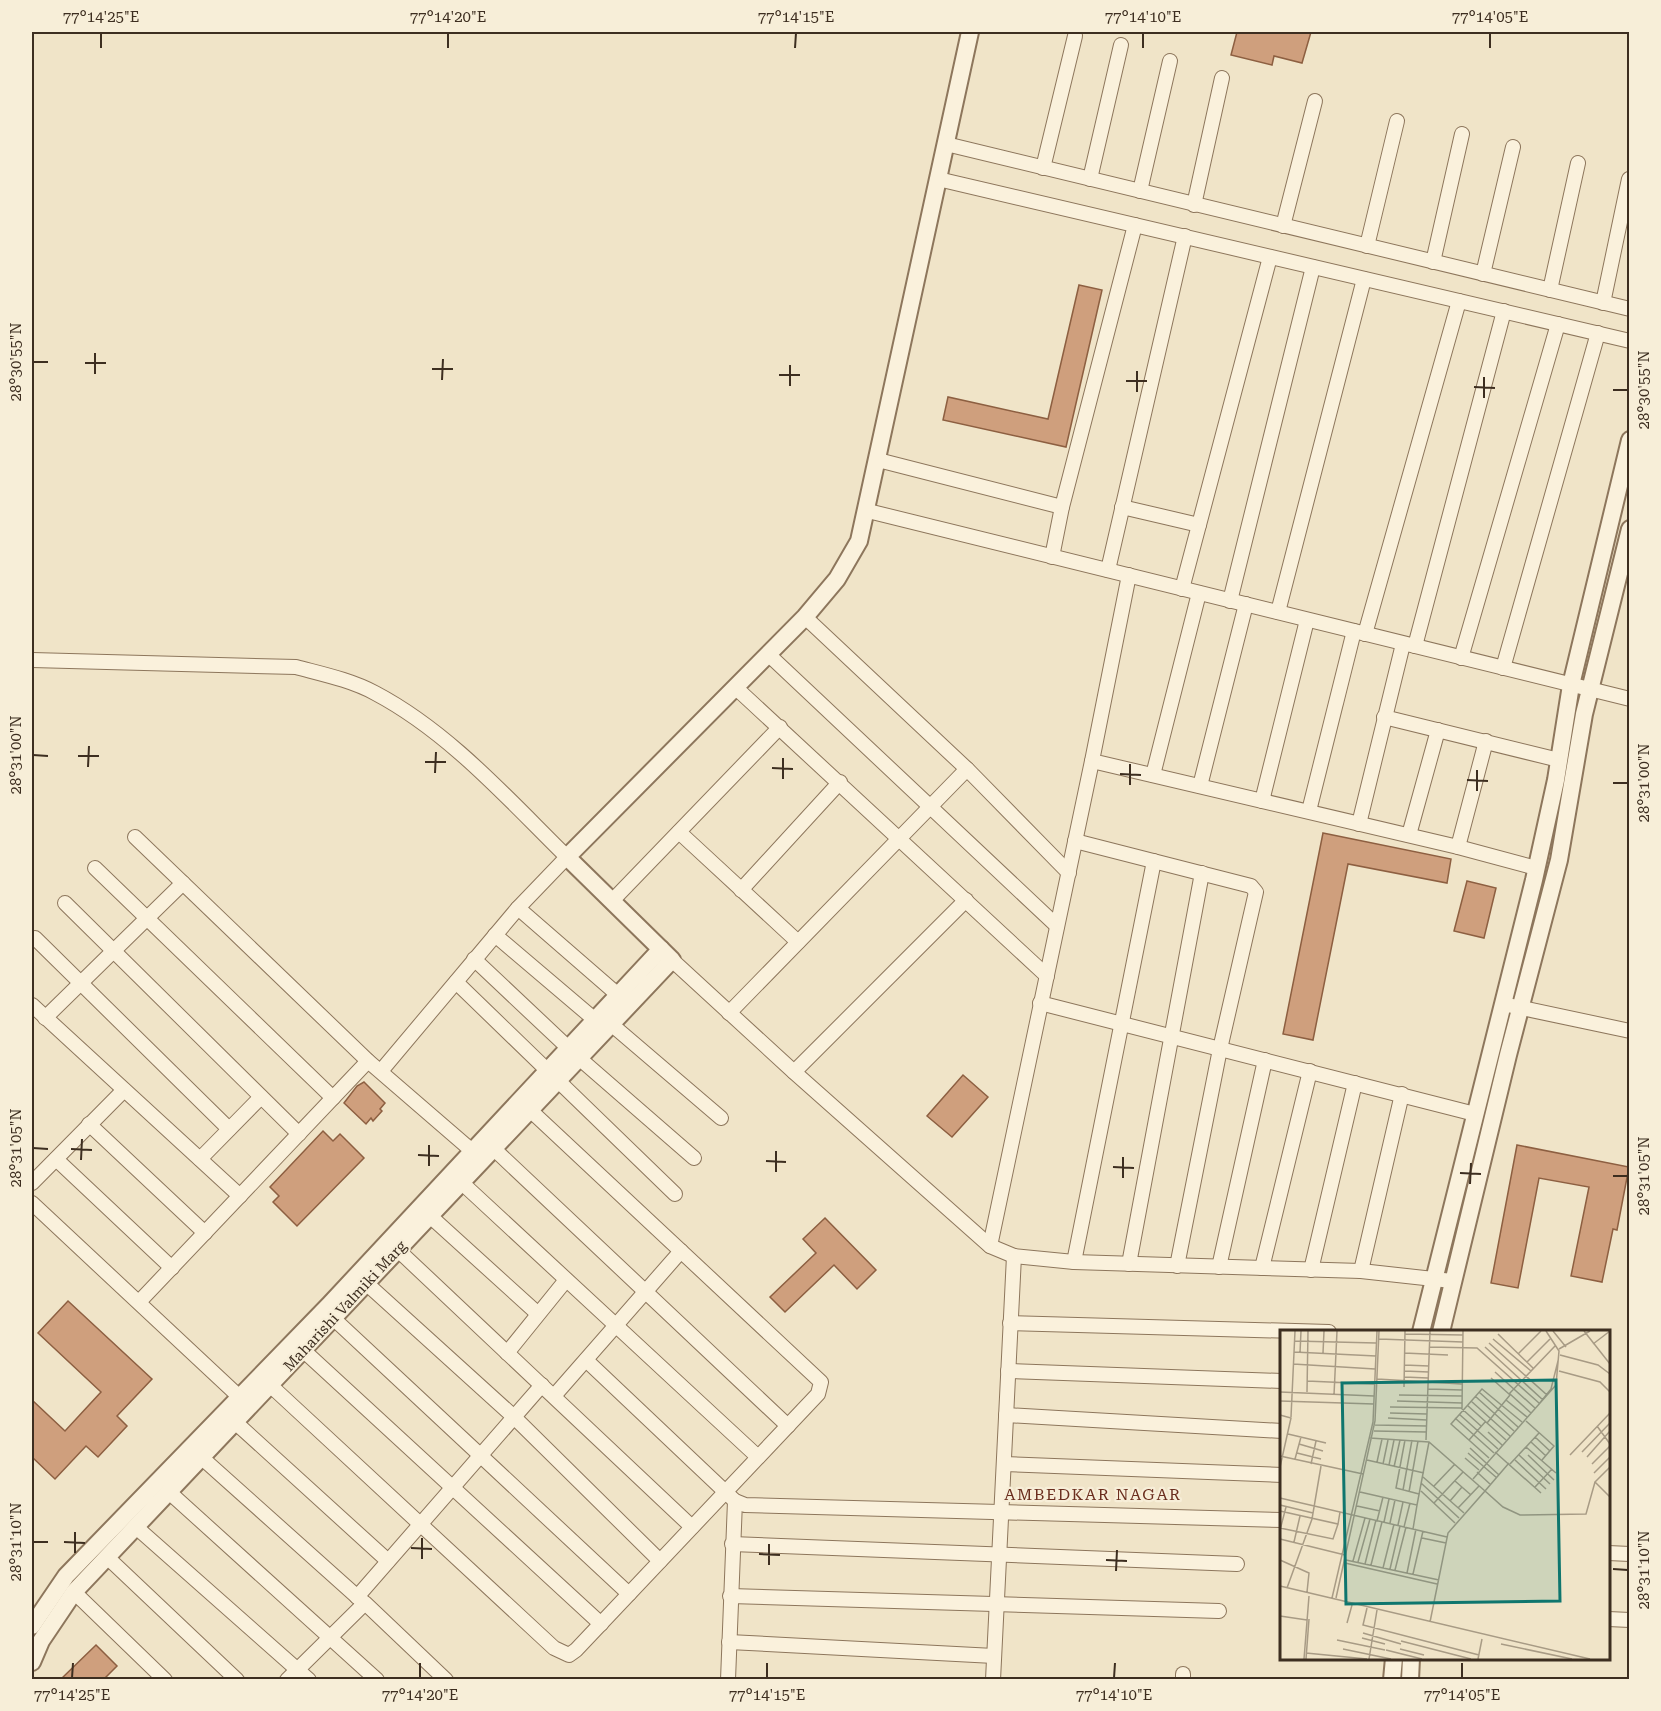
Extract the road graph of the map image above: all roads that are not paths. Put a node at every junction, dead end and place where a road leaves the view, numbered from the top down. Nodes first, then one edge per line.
1 (970, 32) edge
2 (1075, 36) dead end
3 (1121, 45) dead end
4 (1170, 62) dead end
5 (1222, 78) dead end
6 (1315, 101) dead end
7 (1397, 121) dead end
8 (1462, 134) dead end
9 (946, 144) junction
10 (1513, 147) dead end
11 (1578, 163) dead end
12 (1043, 168) junction
13 (938, 179) junction
14 (1090, 179) junction
15 (1629, 179) edge
16 (1140, 191) junction
17 (1194, 205) junction
18 (1136, 225) junction
19 (1283, 226) junction
20 (1185, 236) junction
21 (1367, 246) junction
22 (1270, 256) junction
23 (1433, 262) junction
24 (1313, 267) junction
25 (1483, 274) junction
26 (1364, 279) junction
27 (1550, 290) junction
28 (1460, 301) junction
29 (1604, 303) junction
30 (1629, 309) edge
31 (1504, 311) junction
32 (1558, 324) junction
33 (1598, 333) junction
34 (1629, 341) edge
35 (1629, 440) edge
36 (878, 460) junction
37 (1062, 507) junction
38 (1122, 507) junction
39 (868, 511) junction
40 (1199, 525) junction
41 (1629, 529) edge
42 (1052, 556) junction
43 (1108, 570) junction
44 (1129, 575) junction
45 (1182, 589) junction
46 (1199, 593) junction
47 (1230, 601) junction
48 (1246, 604) junction
49 (1278, 612) junction
50 (805, 617) junction
51 (1307, 620) junction
52 (1360, 633) junction
53 (1409, 645) junction
54 (769, 655) junction
55 (1461, 658) junction
56 (32, 660) edge
57 (1503, 668) junction
58 (1570, 685) junction
59 (735, 687) junction
60 (1590, 690) junction
61 (1629, 699) edge
62 (1384, 717) junction
63 (780, 727) junction
64 (1438, 730) junction
65 (1486, 741) junction
66 (1092, 760) junction
67 (1559, 760) junction
68 (967, 769) junction
69 (1153, 775) junction
70 (840, 782) junction
71 (1200, 786) junction
72 (1262, 801) junction
73 (930, 807) junction
74 (1308, 811) junction
75 (1359, 824) junction
76 (679, 832) junction
77 (1409, 835) junction
78 (135, 837) dead end
79 (899, 838) junction
80 (1075, 841) junction
81 (1458, 847) junction
82 (567, 857) junction
83 (1154, 861) junction
84 (95, 868) dead end
85 (1536, 868) junction
86 (1069, 873) junction
87 (1202, 873) junction
88 (183, 883) junction
89 (741, 890) junction
90 (966, 900) junction
91 (612, 901) junction
92 (65, 903) dead end
93 (518, 908) junction
94 (147, 918) junction
95 (1058, 926) junction
96 (495, 935) junction
97 (35, 938) dead end
98 (798, 942) junction
99 (114, 951) junction
100 (666, 955) junction
101 (474, 959) junction
102 (1047, 976) junction
103 (456, 982) junction
104 (81, 983) junction
105 (624, 1000) junction
106 (1040, 1003) junction
107 (1503, 1004) junction
108 (32, 1005) edge
109 (1520, 1008) junction
110 (729, 1013) junction
111 (45, 1018) junction
112 (604, 1024) junction
113 (1122, 1024) junction
114 (1629, 1031) edge
115 (1170, 1036) junction
116 (1220, 1049) junction
117 (574, 1053) junction
118 (1265, 1060) junction
119 (368, 1061) junction
120 (381, 1071) junction
121 (1310, 1071) junction
122 (794, 1072) junction
123 (552, 1077) junction
124 (1355, 1083) junction
125 (124, 1090) junction
126 (1402, 1094) junction
127 (261, 1097) junction
128 (333, 1098) junction
129 (530, 1110) junction
130 (1475, 1114) junction
131 (721, 1118) dead end
132 (89, 1124) junction
133 (229, 1129) junction
134 (299, 1134) junction
135 (483, 1153) junction
136 (694, 1158) dead end
137 (56, 1159) junction
138 (200, 1159) junction
139 (461, 1182) junction
140 (32, 1184) edge
141 (675, 1194) dead end
142 (240, 1196) junction
143 (32, 1203) edge
144 (430, 1216) junction
145 (205, 1233) junction
146 (990, 1246) junction
147 (398, 1250) junction
148 (681, 1251) junction
149 (1014, 1256) junction
150 (1074, 1262) junction
151 (1129, 1264) junction
152 (1177, 1266) junction
153 (1219, 1267) junction
154 (172, 1268) junction
155 (1262, 1268) junction
156 (1311, 1270) junction
157 (1361, 1271) junction
158 (566, 1280) junction
159 (1434, 1280) junction
160 (1452, 1281) junction
161 (366, 1283) junction
162 (645, 1292) junction
163 (139, 1302) junction
164 (537, 1313) junction
165 (333, 1318) junction
166 (1011, 1323) junction
167 (616, 1326) junction
168 (1422, 1330) edge
169 (1441, 1330) edge
170 (1280, 1331) edge
171 (303, 1350) junction
172 (507, 1353) junction
173 (586, 1360) junction
174 (1008, 1371) junction
175 (1280, 1381) edge
176 (270, 1385) junction
177 (542, 1385) junction
178 (554, 1396) junction
179 (245, 1401) junction
180 (1006, 1415) junction
181 (514, 1417) junction
182 (235, 1422) junction
183 (788, 1426) junction
184 (1280, 1431) edge
185 (482, 1455) junction
186 (201, 1457) junction
187 (758, 1457) junction
188 (1004, 1464) junction
189 (1280, 1475) edge
190 (452, 1488) junction
191 (169, 1492) junction
192 (730, 1497) junction
193 (1001, 1512) junction
194 (1280, 1520) edge
195 (421, 1524) junction
196 (136, 1527) junction
197 (692, 1527) junction
198 (732, 1544) junction
199 (1610, 1553) edge
200 (1629, 1554) edge
201 (999, 1555) junction
202 (107, 1557) junction
203 (388, 1561) junction
204 (660, 1561) junction
205 (1237, 1564) dead end
206 (74, 1592) junction
207 (629, 1594) junction
208 (730, 1596) junction
209 (361, 1600) junction
210 (996, 1604) junction
211 (1219, 1611) dead end
212 (1610, 1619) edge
213 (1629, 1620) edge
214 (601, 1624) junction
215 (32, 1626) edge
216 (331, 1636) junction
217 (729, 1641) junction
218 (994, 1656) junction
219 (1394, 1660) edge
220 (1411, 1660) edge
221 (32, 1662) edge
222 (298, 1669) junction
223 (165, 1680) edge
224 (237, 1680) edge
225 (287, 1680) edge
226 (309, 1680) edge
227 (377, 1680) edge
228 (447, 1680) edge
229 (728, 1680) edge
230 (993, 1680) edge
231 (1392, 1680) edge
232 (1410, 1680) edge

1 - 9 street
2 - 12 street
3 - 14 street
4 - 16 street
5 - 17 street
6 - 19 street
7 - 21 street
8 - 23 street
9 - 12 street
9 - 13 street
10 - 25 street
11 - 27 street
12 - 14 street
13 - 18 street
13 - 36 street
14 - 16 street
15 - 29 street
16 - 17 street
17 - 19 street
18 - 20 street
18 - 37 street
19 - 21 street
20 - 22 street
20 - 38 street
21 - 23 street
22 - 24 street
22 - 40 street
23 - 25 street
24 - 26 street
24 - 47 street
25 - 27 street
26 - 28 street
26 - 49 street
27 - 29 street
28 - 31 street
28 - 52 street
29 - 30 street
31 - 32 street
31 - 53 street
32 - 33 street
32 - 55 street
33 - 34 street
33 - 57 street
35 - 58 street
36 - 37 street
36 - 39 street
37 - 42 street
38 - 40 street
38 - 43 street
39 - 42 street
39 - 50 street
40 - 45 street
41 - 60 street
42 - 43 street
43 - 44 street
44 - 45 street
44 - 66 street
45 - 46 street
46 - 47 street
46 - 69 street
47 - 48 street
48 - 49 street
48 - 71 street
49 - 51 street
50 - 54 street
50 - 68 street
51 - 52 street
51 - 72 street
52 - 53 street
52 - 74 street
53 - 55 street
53 - 62 street
54 - 59 street
54 - 73 street
55 - 57 street
56 - 82 street
57 - 58 street
58 - 60 street
58 - 67 street
59 - 63 street
59 - 82 street
60 - 61 street
60 - 109 street
62 - 64 street
62 - 75 street
63 - 70 street
63 - 76 street
64 - 65 street
64 - 77 street
65 - 67 street
65 - 81 street
66 - 69 street
66 - 80 street
67 - 85 street
68 - 73 street
68 - 86 street
69 - 71 street
70 - 79 street
70 - 89 street
71 - 72 street
72 - 74 street
73 - 79 street
73 - 95 street
74 - 75 street
75 - 77 street
76 - 89 street
76 - 91 street
77 - 81 street
78 - 88 street
79 - 90 street
79 - 98 street
80 - 83 street
80 - 86 street
81 - 85 street
82 - 91 street
82 - 93 street
83 - 87 street
83 - 113 street
84 - 94 street
85 - 107 street
86 - 95 street
87 - 115 street
87 - 116 street
88 - 94 street
88 - 119 street
89 - 98 street
90 - 102 street
90 - 122 street
91 - 100 street
92 - 99 street
93 - 96 street
93 - 105 street
94 - 99 street
94 - 128 street
95 - 102 street
96 - 101 street
96 - 112 street
97 - 104 street
98 - 110 street
99 - 104 street
99 - 127 street
100 - 105 street, Maharishi Valmiki Marg
100 - 110 street
101 - 103 street
101 - 117 street
102 - 106 street
103 - 120 street
103 - 123 street
104 - 111 street
104 - 133 street
105 - 112 street, Maharishi Valmiki Marg
106 - 113 street
106 - 146 street
107 - 109 street
107 - 130 street
108 - 111 street
109 - 114 street
109 - 160 street
110 - 122 street
111 - 125 street
112 - 117 street, Maharishi Valmiki Marg
112 - 131 street
113 - 115 street
113 - 150 street
115 - 116 street
115 - 151 street
116 - 118 street
116 - 152 street
117 - 123 street, Maharishi Valmiki Marg
117 - 136 street
118 - 121 street
118 - 153 street
119 - 120 street
119 - 128 street
120 - 135 street
121 - 124 street
121 - 155 street
122 - 146 street
123 - 129 street, Maharishi Valmiki Marg
123 - 135 street, Maharishi Valmiki Marg
123 - 141 street
124 - 126 street
124 - 156 street
125 - 132 street
125 - 138 street
126 - 130 street
126 - 157 street
127 - 133 street
127 - 134 street
128 - 134 street
129 - 135 street, Maharishi Valmiki Marg
129 - 148 street
130 - 159 street
132 - 137 street
132 - 145 street
133 - 138 street
134 - 142 street
135 - 139 street, Maharishi Valmiki Marg
135 - 162 street
135 - 179 street, Maharishi Valmiki Marg
137 - 140 street
137 - 154 street
138 - 142 street
139 - 144 street, Maharishi Valmiki Marg
139 - 158 street
142 - 145 street
143 - 163 street
144 - 147 street, Maharishi Valmiki Marg
144 - 164 street
145 - 154 street
146 - 149 street
147 - 161 street, Maharishi Valmiki Marg
147 - 172 street
148 - 162 street
148 - 183 street
149 - 150 street
149 - 166 street
150 - 151 street
151 - 152 street
152 - 153 street
153 - 155 street
154 - 163 street
155 - 156 street
156 - 157 street
157 - 159 street
158 - 164 street
158 - 167 street
159 - 160 street
159 - 168 street
160 - 169 street
161 - 165 street, Maharishi Valmiki Marg
161 - 181 street
162 - 167 street
162 - 183 street
163 - 179 street
164 - 172 street
165 - 171 street, Maharishi Valmiki Marg
165 - 185 street
166 - 170 street
166 - 174 street
167 - 173 street
167 - 187 street
171 - 176 street, Maharishi Valmiki Marg
171 - 190 street
172 - 177 street
173 - 178 street
173 - 192 street
174 - 175 street
174 - 180 street
176 - 179 street, Maharishi Valmiki Marg
176 - 195 street
177 - 178 street
177 - 181 street
178 - 197 street
179 - 182 street, Maharishi Valmiki Marg
179 - 215 street, Maharishi Valmiki Marg
180 - 184 street
180 - 188 street
181 - 185 street
181 - 204 street
182 - 186 street, Maharishi Valmiki Marg
182 - 203 street
183 - 187 street
185 - 190 street
185 - 207 street
186 - 191 street, Maharishi Valmiki Marg
186 - 209 street
187 - 192 street
188 - 189 street
188 - 193 street
190 - 195 street
190 - 214 street
191 - 196 street, Maharishi Valmiki Marg
191 - 216 street
192 - 193 street
192 - 197 street
192 - 198 street
193 - 194 street
193 - 201 street
195 - 203 street
195 - 214 street
196 - 202 street, Maharishi Valmiki Marg
196 - 222 street
197 - 204 street
198 - 201 street
198 - 208 street
199 - 200 street
201 - 205 street
201 - 210 street
202 - 206 street, Maharishi Valmiki Marg
202 - 224 street
203 - 209 street
204 - 207 street
206 - 221 street, Maharishi Valmiki Marg
206 - 223 street
207 - 214 street
208 - 210 street
208 - 217 street
209 - 216 street
209 - 228 street
210 - 211 street
210 - 218 street
212 - 213 street
216 - 222 street
216 - 227 street
217 - 218 street
217 - 229 street
218 - 230 street
219 - 231 street
220 - 232 street
222 - 225 street
222 - 226 street

